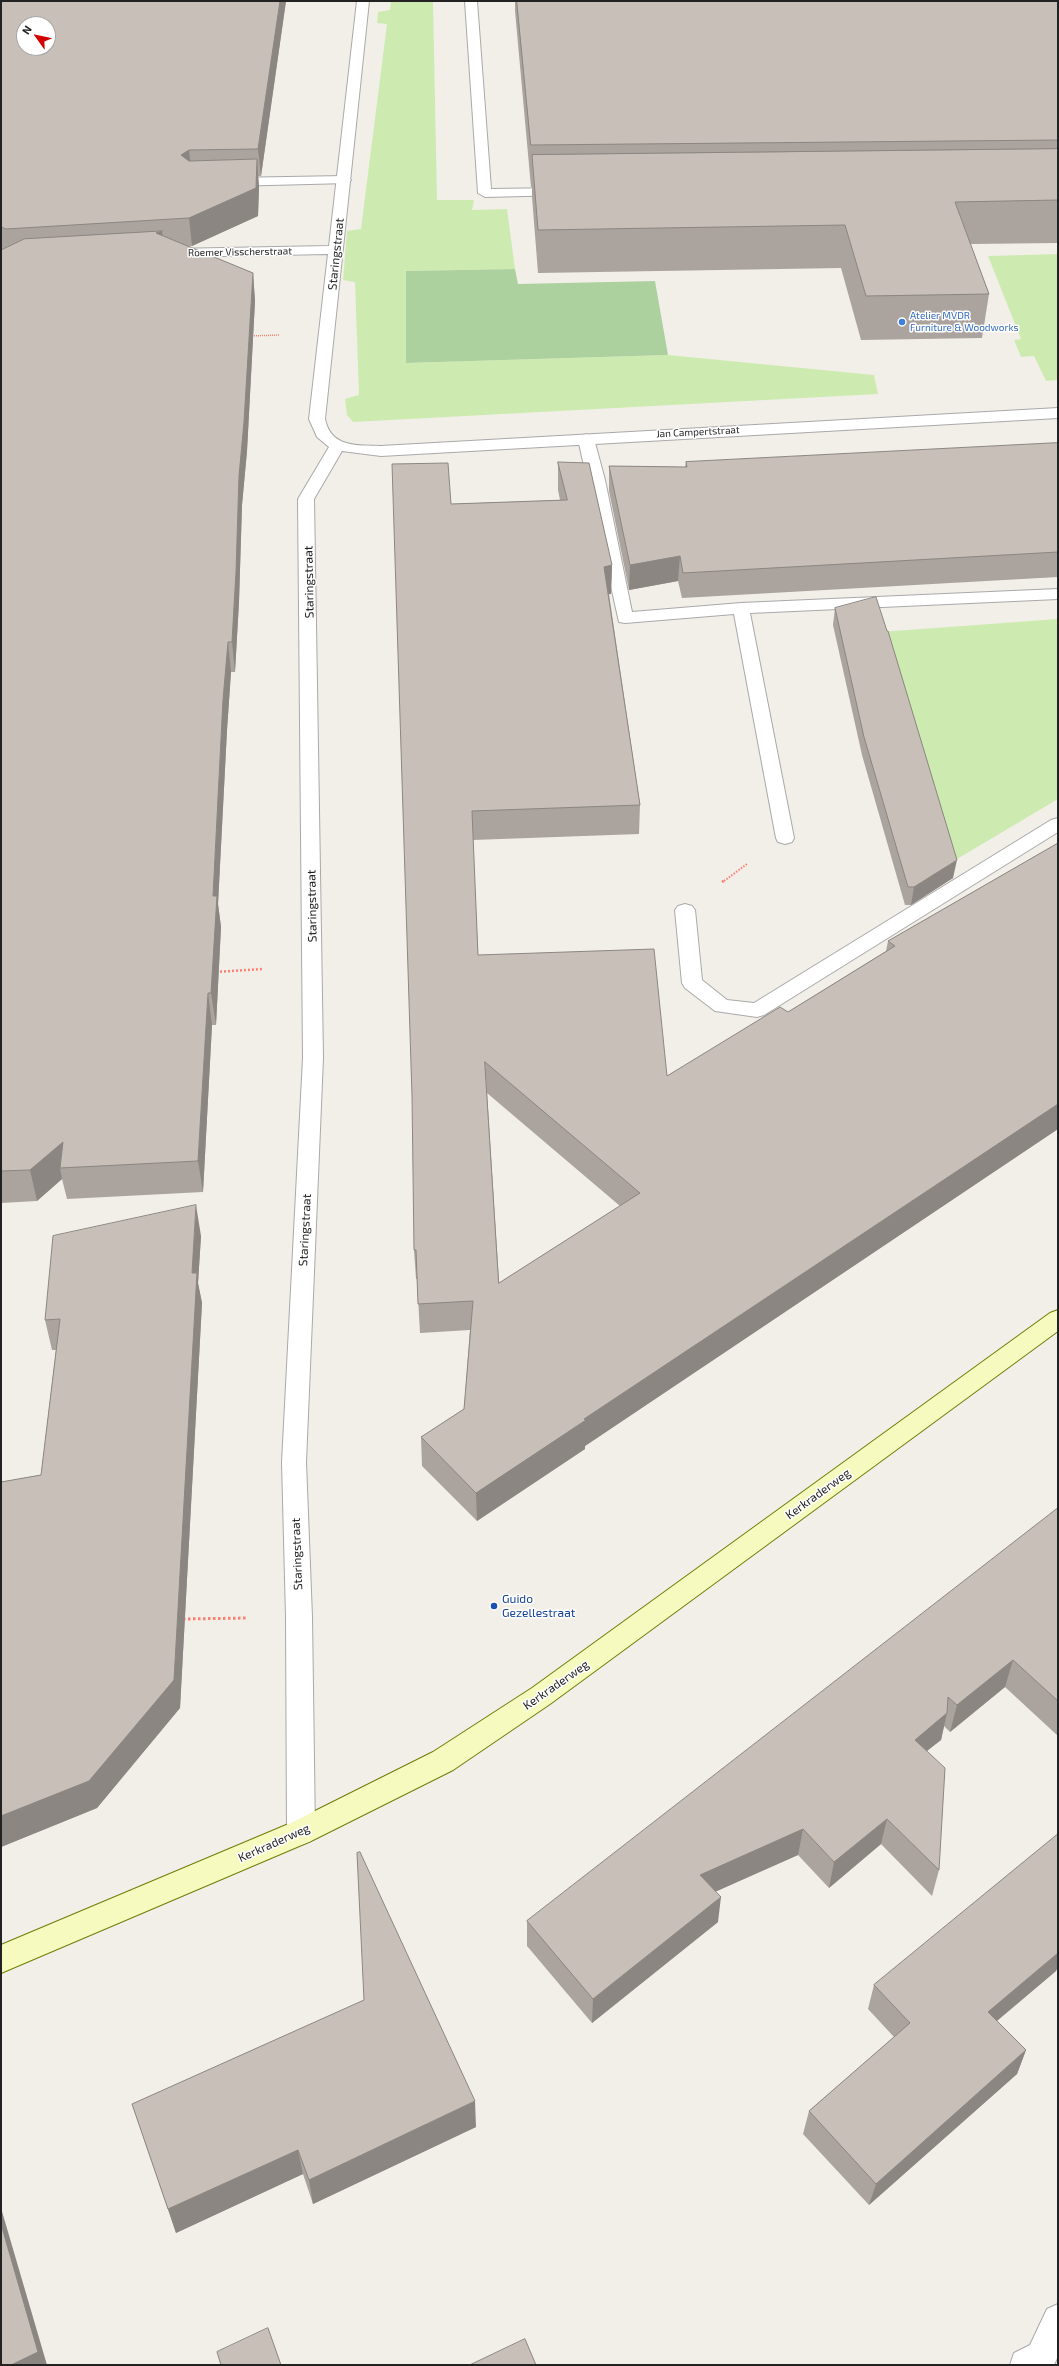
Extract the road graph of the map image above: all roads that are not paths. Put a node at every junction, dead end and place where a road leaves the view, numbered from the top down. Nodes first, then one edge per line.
1 (364, 1) edge
2 (472, 1) edge
3 (344, 180) junction
4 (216, 182) edge
5 (572, 192) edge
6 (336, 250) junction
7 (155, 254) edge
8 (1058, 413) edge
9 (586, 439) junction
10 (338, 445) junction
11 (1058, 594) edge
12 (741, 608) junction
13 (1058, 824) edge
14 (785, 838) road end
15 (685, 910) road end
16 (1058, 1320) edge
17 (301, 1832) junction
18 (1, 1959) edge
19 (1058, 2320) edge
20 (1026, 2365) edge

1 - 3 street, Staringstraat
2 - 5 street
3 - 4 street
3 - 6 street, Staringstraat
6 - 7 street, Roemer Visscherstraat
6 - 10 street, Staringstraat
8 - 9 street, Jan Campertstraat
9 - 10 street, Jan Campertstraat
9 - 12 street
10 - 17 street, Staringstraat
11 - 12 street
12 - 14 street
13 - 15 street
16 - 17 street, Kerkraderweg
17 - 18 street, Kerkraderweg
19 - 20 street

